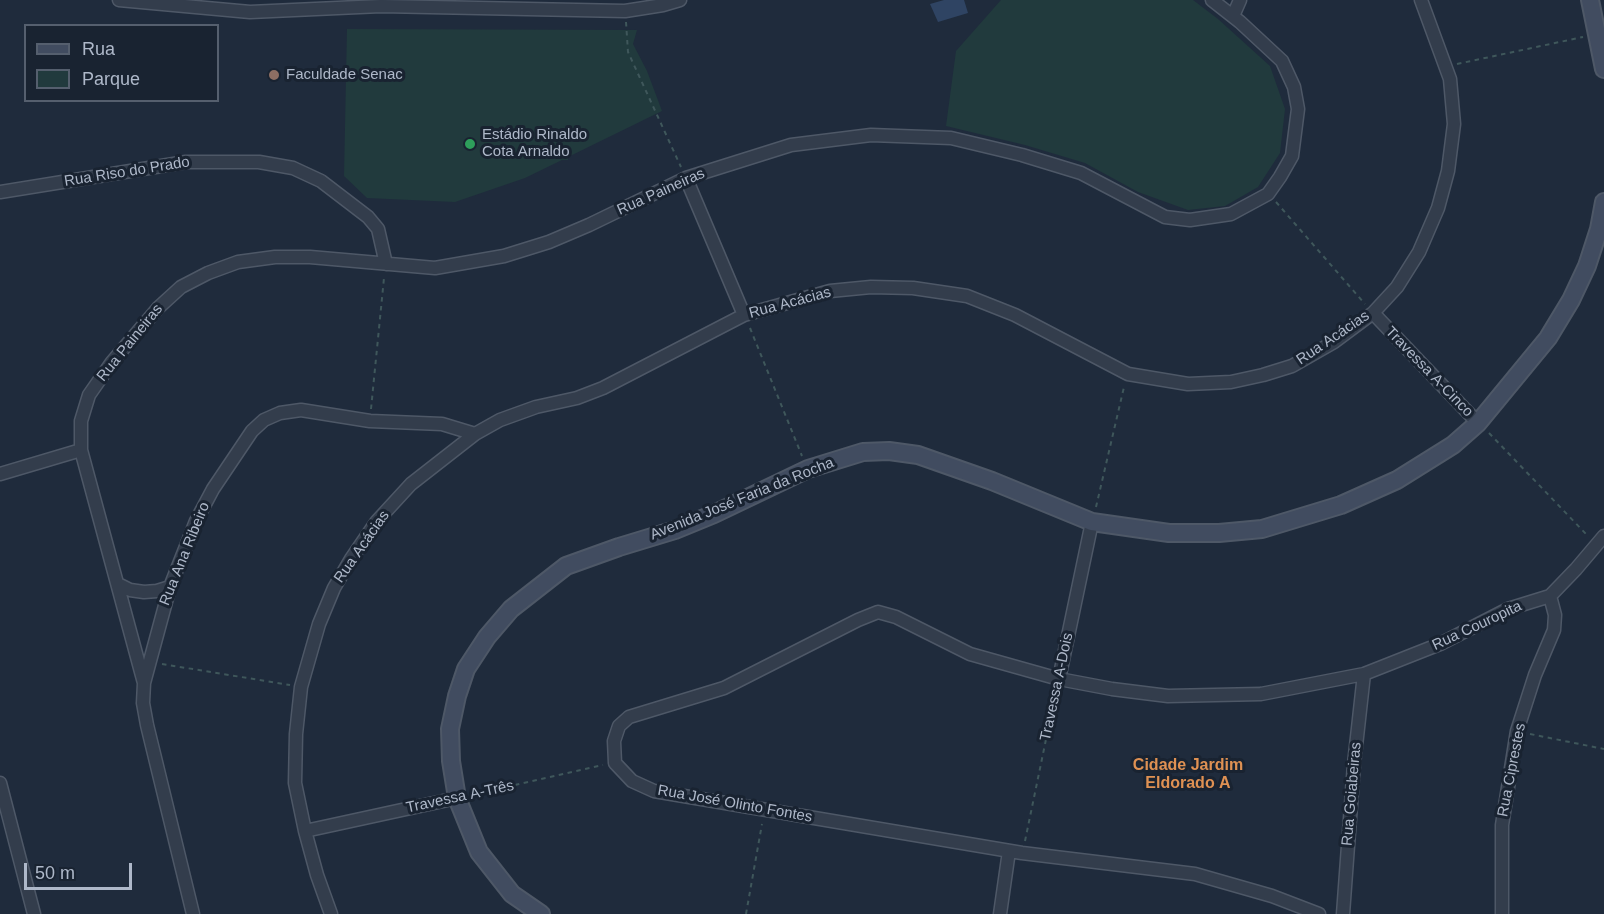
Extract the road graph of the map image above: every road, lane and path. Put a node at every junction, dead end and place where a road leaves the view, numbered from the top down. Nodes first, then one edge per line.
1 (119, 0) edge
2 (680, 0) edge
3 (1212, 0) edge
4 (1240, 0) edge
5 (1421, 0) edge
6 (1590, 0) edge
7 (625, 10) junction
8 (1233, 16) junction
9 (1597, 34) junction
10 (1445, 66) junction
11 (1604, 69) edge
12 (686, 178) junction
13 (0, 192) edge
14 (1268, 194) junction
15 (1604, 202) edge
16 (386, 264) junction
17 (1373, 313) junction
18 (744, 315) junction
19 (1128, 374) junction
20 (370, 421) junction
21 (1478, 423) junction
22 (475, 434) junction
23 (81, 450) junction
24 (808, 469) junction
25 (0, 474) edge
26 (1092, 522) junction
27 (1600, 540) edge
28 (118, 584) junction
29 (170, 586) junction
30 (1550, 596) junction
31 (148, 661) junction
32 (1364, 674) junction
33 (1059, 679) junction
34 (144, 683) junction
35 (301, 687) junction
36 (1517, 731) junction
37 (1604, 749) edge
38 (615, 762) junction
39 (0, 783) edge
40 (457, 798) junction
41 (765, 809) junction
42 (305, 831) junction
43 (1016, 852) junction
44 (34, 914) edge
45 (193, 914) edge
46 (331, 914) edge
47 (541, 914) edge
48 (746, 914) edge
49 (1000, 914) edge
50 (1319, 914) edge
51 (1343, 914) edge
52 (1502, 914) edge

1 - 7 street
2 - 7 street
3 - 8 street, Rua Paineiras
4 - 8 street
5 - 10 street, Rua Acácias
6 - 9 street
7 - 12 path
8 - 14 street, Rua Paineiras
9 - 10 path
9 - 11 street
10 - 17 street, Rua Acácias
12 - 14 street, Rua Paineiras
12 - 16 street, Rua Paineiras
12 - 18 street
13 - 16 street, Rua Riso do Prado
14 - 17 path, Travessa A-Cinco
15 - 21 street, Avenida José Faria da Rocha
16 - 20 path
16 - 23 street, Rua Paineiras
17 - 19 street, Rua Acácias
17 - 21 street, Travessa A-Cinco
18 - 19 street, Rua Acácias
18 - 22 street, Rua Acácias
18 - 24 path
19 - 26 path
20 - 22 street, Rua Ana Ribeiro
20 - 29 street, Rua Ana Ribeiro
21 - 26 street, Avenida José Faria da Rocha
21 - 27 path, Travessa A-Cinco
22 - 35 street, Rua Acácias
23 - 25 street
23 - 28 street, Rua Paineiras
24 - 26 street, Avenida José Faria da Rocha
24 - 40 street, Avenida José Faria da Rocha
26 - 33 street, Travessa A-Dois
27 - 30 street
28 - 29 street
28 - 34 street, Rua Paineiras
29 - 31 street, Rua Ana Ribeiro
30 - 32 street, Rua Couropita
30 - 36 street, Rua Ciprestes
31 - 34 street, Rua Ana Ribeiro
31 - 35 path
32 - 33 street
32 - 51 street, Rua Goiabeiras
33 - 38 street
33 - 43 path, Travessa A-Dois
34 - 45 street, Rua Ana Ribeiro
35 - 42 street, Rua Acácias
36 - 37 path
36 - 52 street, Rua Ciprestes
38 - 40 path, Travessa A-Três
38 - 41 street, Rua José Olinto Fontes
39 - 44 street
40 - 42 street, Travessa A-Três
40 - 47 street, Avenida José Faria da Rocha
41 - 43 street, Rua José Olinto Fontes
41 - 48 path
42 - 46 street, Rua Acácias
43 - 49 street
43 - 50 street, Rua José Olinto Fontes

